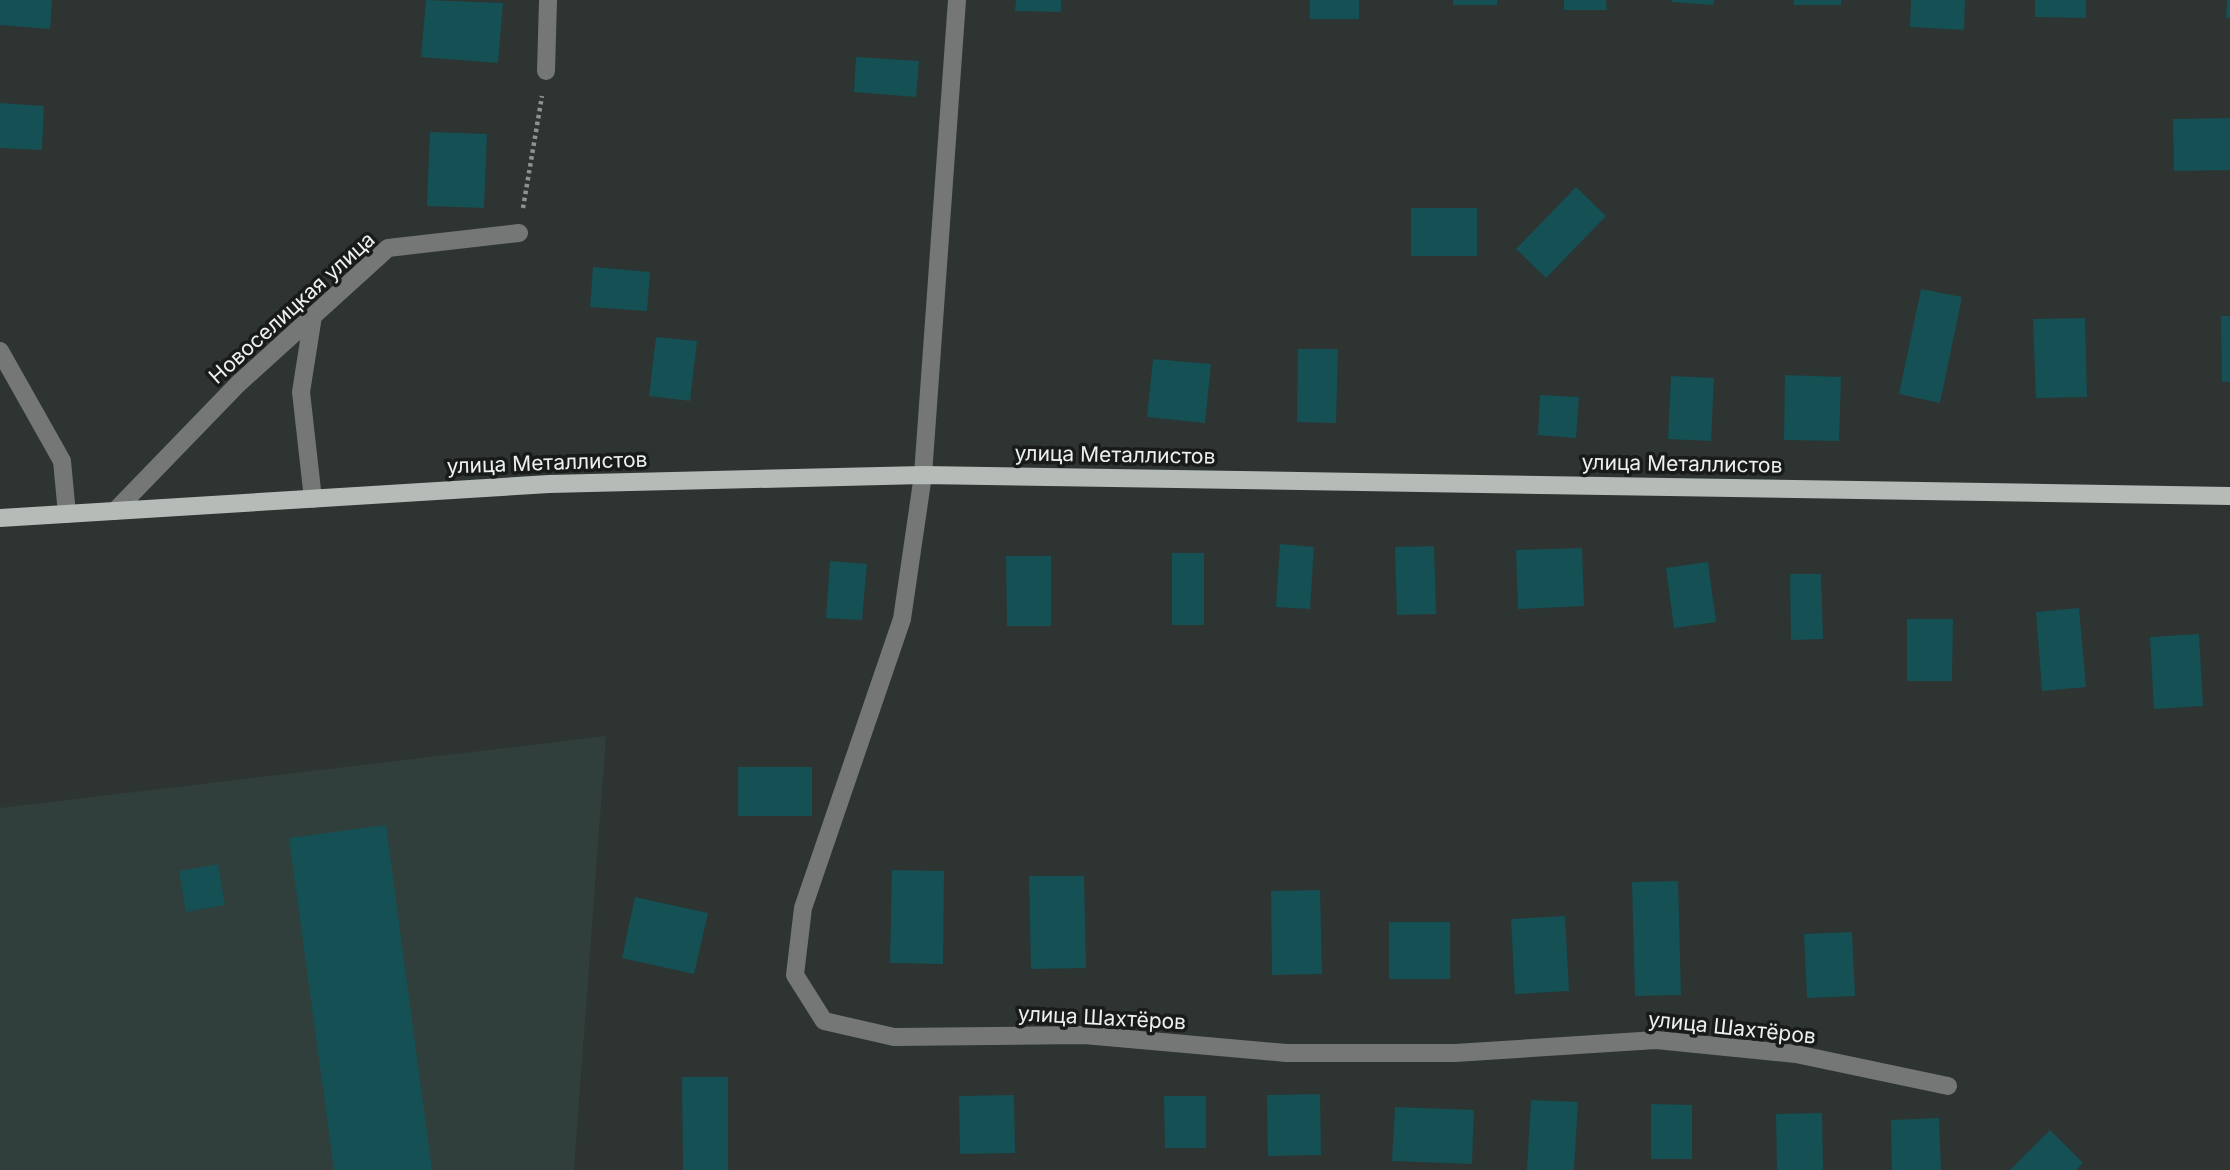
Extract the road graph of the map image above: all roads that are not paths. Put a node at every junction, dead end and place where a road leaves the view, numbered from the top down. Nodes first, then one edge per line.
1 (548, 0) edge
2 (957, 0) edge
3 (546, 71) road end
4 (519, 233) road end
5 (313, 316) junction
6 (0, 351) edge
7 (923, 475) junction
8 (2230, 496) edge
9 (313, 499) junction
10 (115, 511) junction
11 (67, 514) junction
12 (0, 518) edge
13 (1948, 1086) dead end

1 - 3 street
2 - 7 street, улица Шахтёров
4 - 5 street, Новоселицкая улица
5 - 9 street
5 - 10 street, Новоселицкая улица
6 - 11 street
7 - 8 main road, улица Металлистов
7 - 9 main road, улица Металлистов
7 - 13 street, улица Шахтёров
9 - 10 main road, улица Металлистов
10 - 11 main road, улица Металлистов
11 - 12 main road, улица Металлистов

